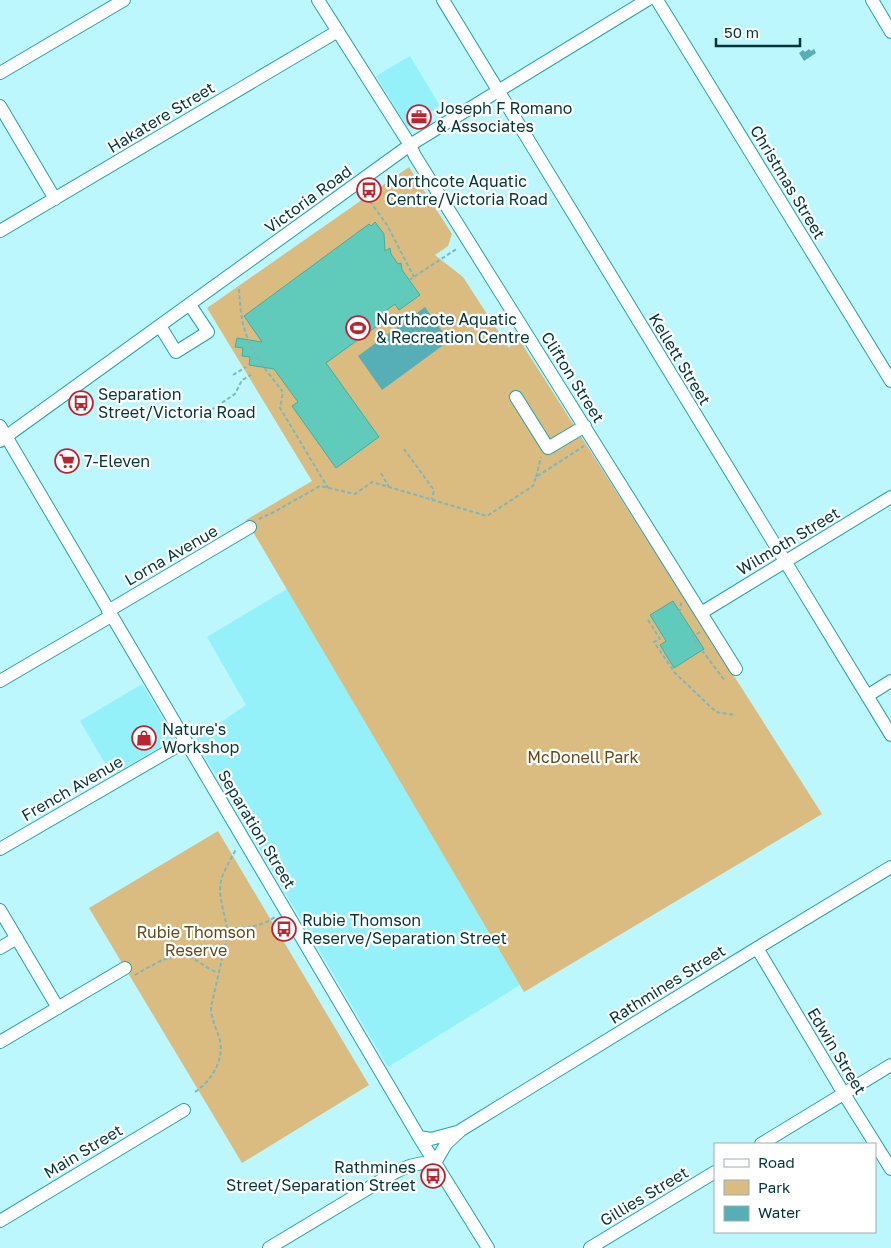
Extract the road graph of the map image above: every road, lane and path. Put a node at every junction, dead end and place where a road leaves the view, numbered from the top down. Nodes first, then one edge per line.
1 (124, 0) edge
2 (318, 0) edge
3 (442, 0) edge
4 (647, 0) edge
5 (657, 0) edge
6 (872, 0) edge
7 (338, 31) junction
8 (891, 32) edge
9 (0, 73) edge
10 (498, 91) junction
11 (0, 106) edge
12 (410, 145) junction
13 (366, 196) dead end
14 (55, 199) junction
15 (0, 231) edge
16 (469, 241) junction
17 (414, 278) junction
18 (409, 280) dead end
19 (239, 289) dead end
20 (190, 305) junction
21 (160, 326) junction
22 (246, 367) dead end
23 (233, 375) dead end
24 (250, 375) dead end
25 (891, 381) edge
26 (516, 397) dead end
27 (211, 410) dead end
28 (585, 426) junction
29 (2, 434) edge
30 (593, 439) junction
31 (545, 443) junction
32 (404, 449) dead end
33 (381, 473) dead end
34 (536, 477) junction
35 (389, 487) junction
36 (328, 488) junction
37 (891, 497) edge
38 (432, 500) junction
39 (250, 527) joint
40 (784, 562) junction
41 (110, 613) junction
42 (701, 613) junction
43 (648, 620) dead end
44 (709, 626) junction
45 (736, 669) dead end
46 (891, 681) edge
47 (0, 682) edge
48 (725, 682) dead end
49 (867, 696) junction
50 (735, 716) dead end
51 (891, 734) edge
52 (186, 741) junction
53 (0, 849) edge
54 (236, 849) dead end
55 (891, 867) edge
56 (0, 910) edge
57 (275, 916) dead end
58 (228, 928) junction
59 (17, 938) junction
60 (0, 948) edge
61 (757, 948) junction
62 (218, 972) junction
63 (128, 973) joint
64 (58, 1008) junction
65 (0, 1042) edge
66 (891, 1065) edge
67 (195, 1092) dead end
68 (844, 1094) junction
69 (184, 1110) dead end
70 (461, 1130) junction
71 (419, 1137) junction
72 (763, 1143) edge
73 (875, 1143) edge
74 (876, 1145) edge
75 (435, 1162) junction
76 (891, 1169) edge
77 (714, 1173) edge
78 (0, 1221) edge
79 (269, 1248) edge
80 (488, 1248) edge
81 (590, 1248) edge

1 - 9 street
2 - 7 street, Clifton Street
3 - 10 street, Kellett Street
4 - 10 street, Victoria Road
5 - 25 street, Christmas Street
6 - 8 street
7 - 12 street, Clifton Street
7 - 14 street, Hakatere Street
10 - 12 street, Victoria Road
10 - 40 street, Kellett Street
11 - 14 street
12 - 16 street, Clifton Street
12 - 20 street, Victoria Road
13 - 17 path
14 - 15 street, Hakatere Street
16 - 17 path
16 - 28 street, Clifton Street
17 - 18 path
19 - 36 path
20 - 21 street, Victoria Road
20 - 21 street
21 - 29 street, Victoria Road
22 - 23 path
24 - 27 path
26 - 31 street
28 - 30 street, Clifton Street
28 - 31 street
29 - 41 street, Separation Street
30 - 34 path
30 - 42 street, Clifton Street
31 - 34 path
32 - 38 path
33 - 35 path
34 - 38 path
35 - 36 path
35 - 38 path
36 - 39 path
37 - 40 street, Wilmoth Street
39 - 41 street, Lorna Avenue
40 - 42 street, Wilmoth Street
40 - 49 street, Kellett Street
41 - 47 street, Lorna Avenue
41 - 52 street, Separation Street
42 - 44 street, Clifton Street
43 - 50 path
44 - 45 street, Clifton Street
44 - 48 path
46 - 49 street
49 - 51 street, Kellett Street
52 - 53 street, French Avenue
52 - 71 street, Separation Street
54 - 58 path
55 - 61 street, Rathmines Street
56 - 59 street
57 - 58 path
58 - 62 path
59 - 60 street
59 - 64 street
61 - 68 street, Edwin Street
61 - 70 street, Rathmines Street
62 - 63 path
62 - 67 path
63 - 64 street
64 - 65 street
66 - 68 street
68 - 72 street
68 - 73 street, Edwin Street
69 - 78 street, Main Street
70 - 71 street, Rathmines Street
70 - 75 street, Rathmines Street
71 - 75 street, Separation Street
74 - 76 street, Edwin Street
75 - 79 street
75 - 80 street, Separation Street
77 - 81 street, Gillies Street

